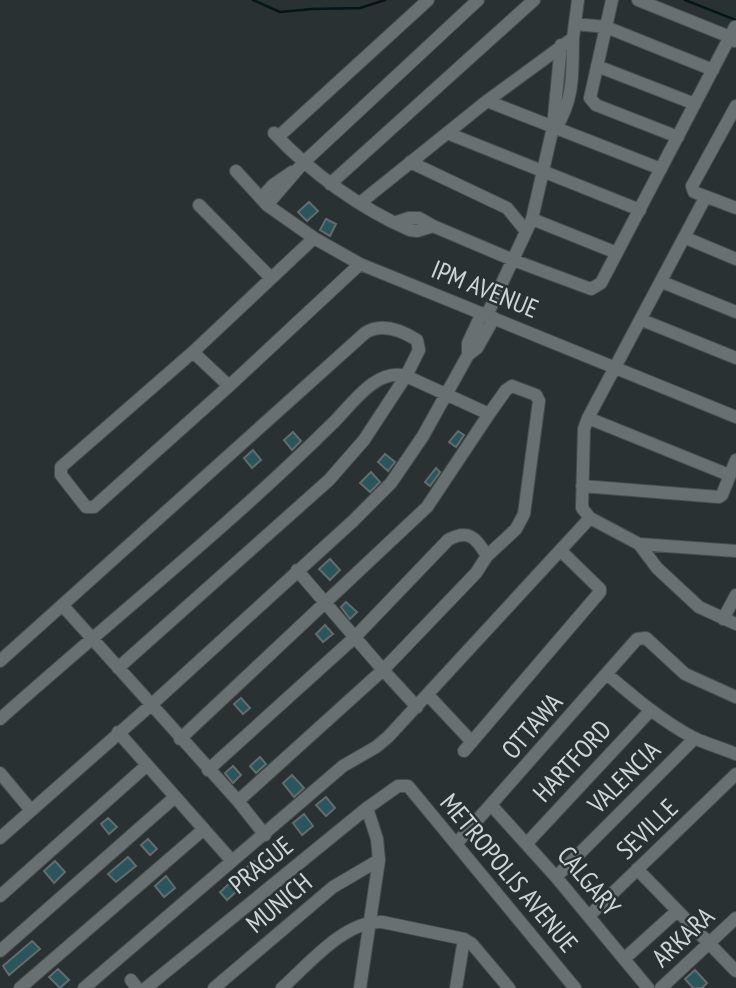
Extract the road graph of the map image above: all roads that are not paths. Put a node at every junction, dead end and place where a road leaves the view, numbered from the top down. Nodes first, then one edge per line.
1 (428, 0) edge
2 (478, 0) edge
3 (534, 0) edge
4 (578, 0) edge
5 (612, 0) edge
6 (638, 0) edge
7 (576, 24) junction
8 (606, 27) junction
9 (734, 36) edge
10 (573, 38) junction
11 (561, 45) junction
12 (597, 66) junction
13 (713, 69) junction
14 (486, 101) junction
15 (695, 104) junction
16 (736, 106) edge
17 (555, 128) junction
18 (447, 133) junction
19 (678, 136) junction
20 (410, 162) junction
21 (301, 165) junction
22 (661, 169) junction
23 (236, 171) dead end
24 (542, 171) junction
25 (331, 184) junction
26 (705, 198) junction
27 (264, 202) junction
28 (360, 203) junction
29 (199, 205) dead end
30 (736, 208) edge
31 (640, 210) junction
32 (529, 225) junction
33 (314, 238) junction
34 (685, 238) junction
35 (617, 253) junction
36 (736, 259) edge
37 (513, 260) junction
38 (360, 264) junction
39 (271, 278) junction
40 (662, 282) junction
41 (736, 312) edge
42 (487, 315) junction
43 (642, 320) junction
44 (193, 352) junction
45 (736, 358) edge
46 (614, 366) junction
47 (406, 376) junction
48 (229, 386) junction
49 (446, 395) junction
50 (489, 414) junction
51 (736, 417) edge
52 (588, 418) junction
53 (736, 460) edge
54 (729, 475) junction
55 (582, 486) junction
56 (590, 518) junction
57 (639, 544) junction
58 (561, 551) junction
59 (736, 551) edge
60 (487, 555) junction
61 (297, 570) junction
62 (736, 595) edge
63 (327, 604) junction
64 (63, 606) junction
65 (723, 619) junction
66 (736, 624) edge
67 (91, 638) junction
68 (354, 638) junction
69 (0, 661) edge
70 (118, 668) junction
71 (383, 670) junction
72 (608, 675) junction
73 (428, 695) junction
74 (736, 697) edge
75 (151, 705) junction
76 (417, 707) junction
77 (650, 711) junction
78 (0, 719) edge
79 (118, 732) junction
80 (695, 738) junction
81 (180, 739) junction
82 (736, 754) edge
83 (146, 766) junction
84 (208, 770) junction
85 (0, 773) edge
86 (736, 774) edge
87 (408, 786) joint
88 (175, 797) junction
89 (238, 801) junction
90 (492, 806) junction
91 (367, 808) junction
92 (30, 809) junction
93 (204, 829) junction
94 (265, 835) junction
95 (0, 838) edge
96 (527, 843) junction
97 (456, 844) junction
98 (379, 860) junction
99 (232, 861) junction
100 (637, 869) junction
101 (556, 877) junction
102 (0, 896) edge
103 (677, 911) junction
104 (589, 916) junction
105 (736, 918) edge
106 (369, 921) junction
107 (468, 941) junction
108 (709, 943) junction
109 (0, 951) edge
110 (624, 959) junction
111 (736, 971) edge
112 (359, 987) edge
113 (20, 988) edge
114 (84, 988) edge
115 (146, 988) edge
116 (214, 988) edge
117 (282, 988) edge
118 (456, 988) edge
119 (509, 988) edge
120 (575, 988) edge
121 (648, 988) edge
122 (661, 988) edge

1 - 21 street
2 - 21 street
3 - 25 street
4 - 7 street
5 - 8 street
6 - 9 street
7 - 8 street
7 - 10 street
8 - 12 street
8 - 13 street
9 - 13 street
10 - 11 street
10 - 17 street
11 - 14 street
11 - 17 street
12 - 15 street
12 - 19 street
13 - 15 street
14 - 17 street
14 - 18 street
15 - 19 street
16 - 26 street
17 - 22 street
17 - 24 street
18 - 20 street
18 - 24 street
19 - 22 street
20 - 28 street
20 - 32 street
21 - 25 street
21 - 27 street
22 - 31 street
23 - 27 street, IPM AVENUE
24 - 31 street
24 - 32 street
25 - 28 street
26 - 30 street
26 - 34 street
27 - 33 street, IPM AVENUE
28 - 37 street
29 - 39 street
31 - 35 street
32 - 35 street
32 - 37 street
33 - 38 street, IPM AVENUE
33 - 39 street
34 - 36 street
34 - 40 street
35 - 37 street
37 - 42 street
38 - 42 street, IPM AVENUE
38 - 48 street
39 - 44 street
40 - 41 street
40 - 43 street
42 - 46 street, IPM AVENUE
42 - 49 street
43 - 45 street
43 - 46 street
44 - 48 street
44 - 48 street
46 - 51 street, IPM AVENUE
46 - 52 street
47 - 49 street
47 - 64 street
47 - 67 street
47 - 70 street
49 - 50 street
49 - 61 street
50 - 60 street
50 - 63 street
52 - 54 street
52 - 55 street
53 - 54 street
54 - 55 street
55 - 56 street
56 - 57 street
56 - 58 street
57 - 59 street
57 - 65 street
58 - 73 street
58 - 73 street
60 - 68 street
60 - 71 street
61 - 63 street
61 - 75 street
62 - 65 street
63 - 68 street
63 - 81 street
64 - 67 street
64 - 69 street
65 - 66 street
67 - 70 street
67 - 78 street
68 - 71 street
68 - 84 street
70 - 75 street
71 - 76 street
71 - 89 street
72 - 74 street, OTTAWA
72 - 77 street
72 - 90 street, OTTAWA
73 - 76 street
75 - 79 street
75 - 81 street
76 - 94 street
77 - 80 street
77 - 96 street, HARTFORD
79 - 83 street
79 - 92 street
80 - 82 street
80 - 101 street, VALENCIA
81 - 84 street
83 - 88 street
83 - 102 street
84 - 89 street
85 - 92 street
86 - 100 street, SEVILLE
87 - 91 street, PRAGUE
87 - 97 street, METROPOLIS AVENUE
88 - 93 street
88 - 109 street
89 - 94 street
90 - 96 street, CALGARY
90 - 97 street, OTTAWA
91 - 98 street
91 - 115 street, PRAGUE
92 - 95 street
93 - 99 street
93 - 113 street
94 - 99 street
96 - 101 street, CALGARY
97 - 120 street, METROPOLIS AVENUE
98 - 106 street
98 - 116 street, MUNICH
99 - 114 street
100 - 103 street
100 - 104 street, SEVILLE
101 - 104 street, CALGARY
103 - 108 street
103 - 110 street
104 - 110 street, CALGARY
105 - 108 street, ARKARA
106 - 107 street
106 - 112 street
106 - 117 street
107 - 118 street
107 - 119 street
108 - 111 street
108 - 122 street, ARKARA
110 - 121 street, CALGARY

